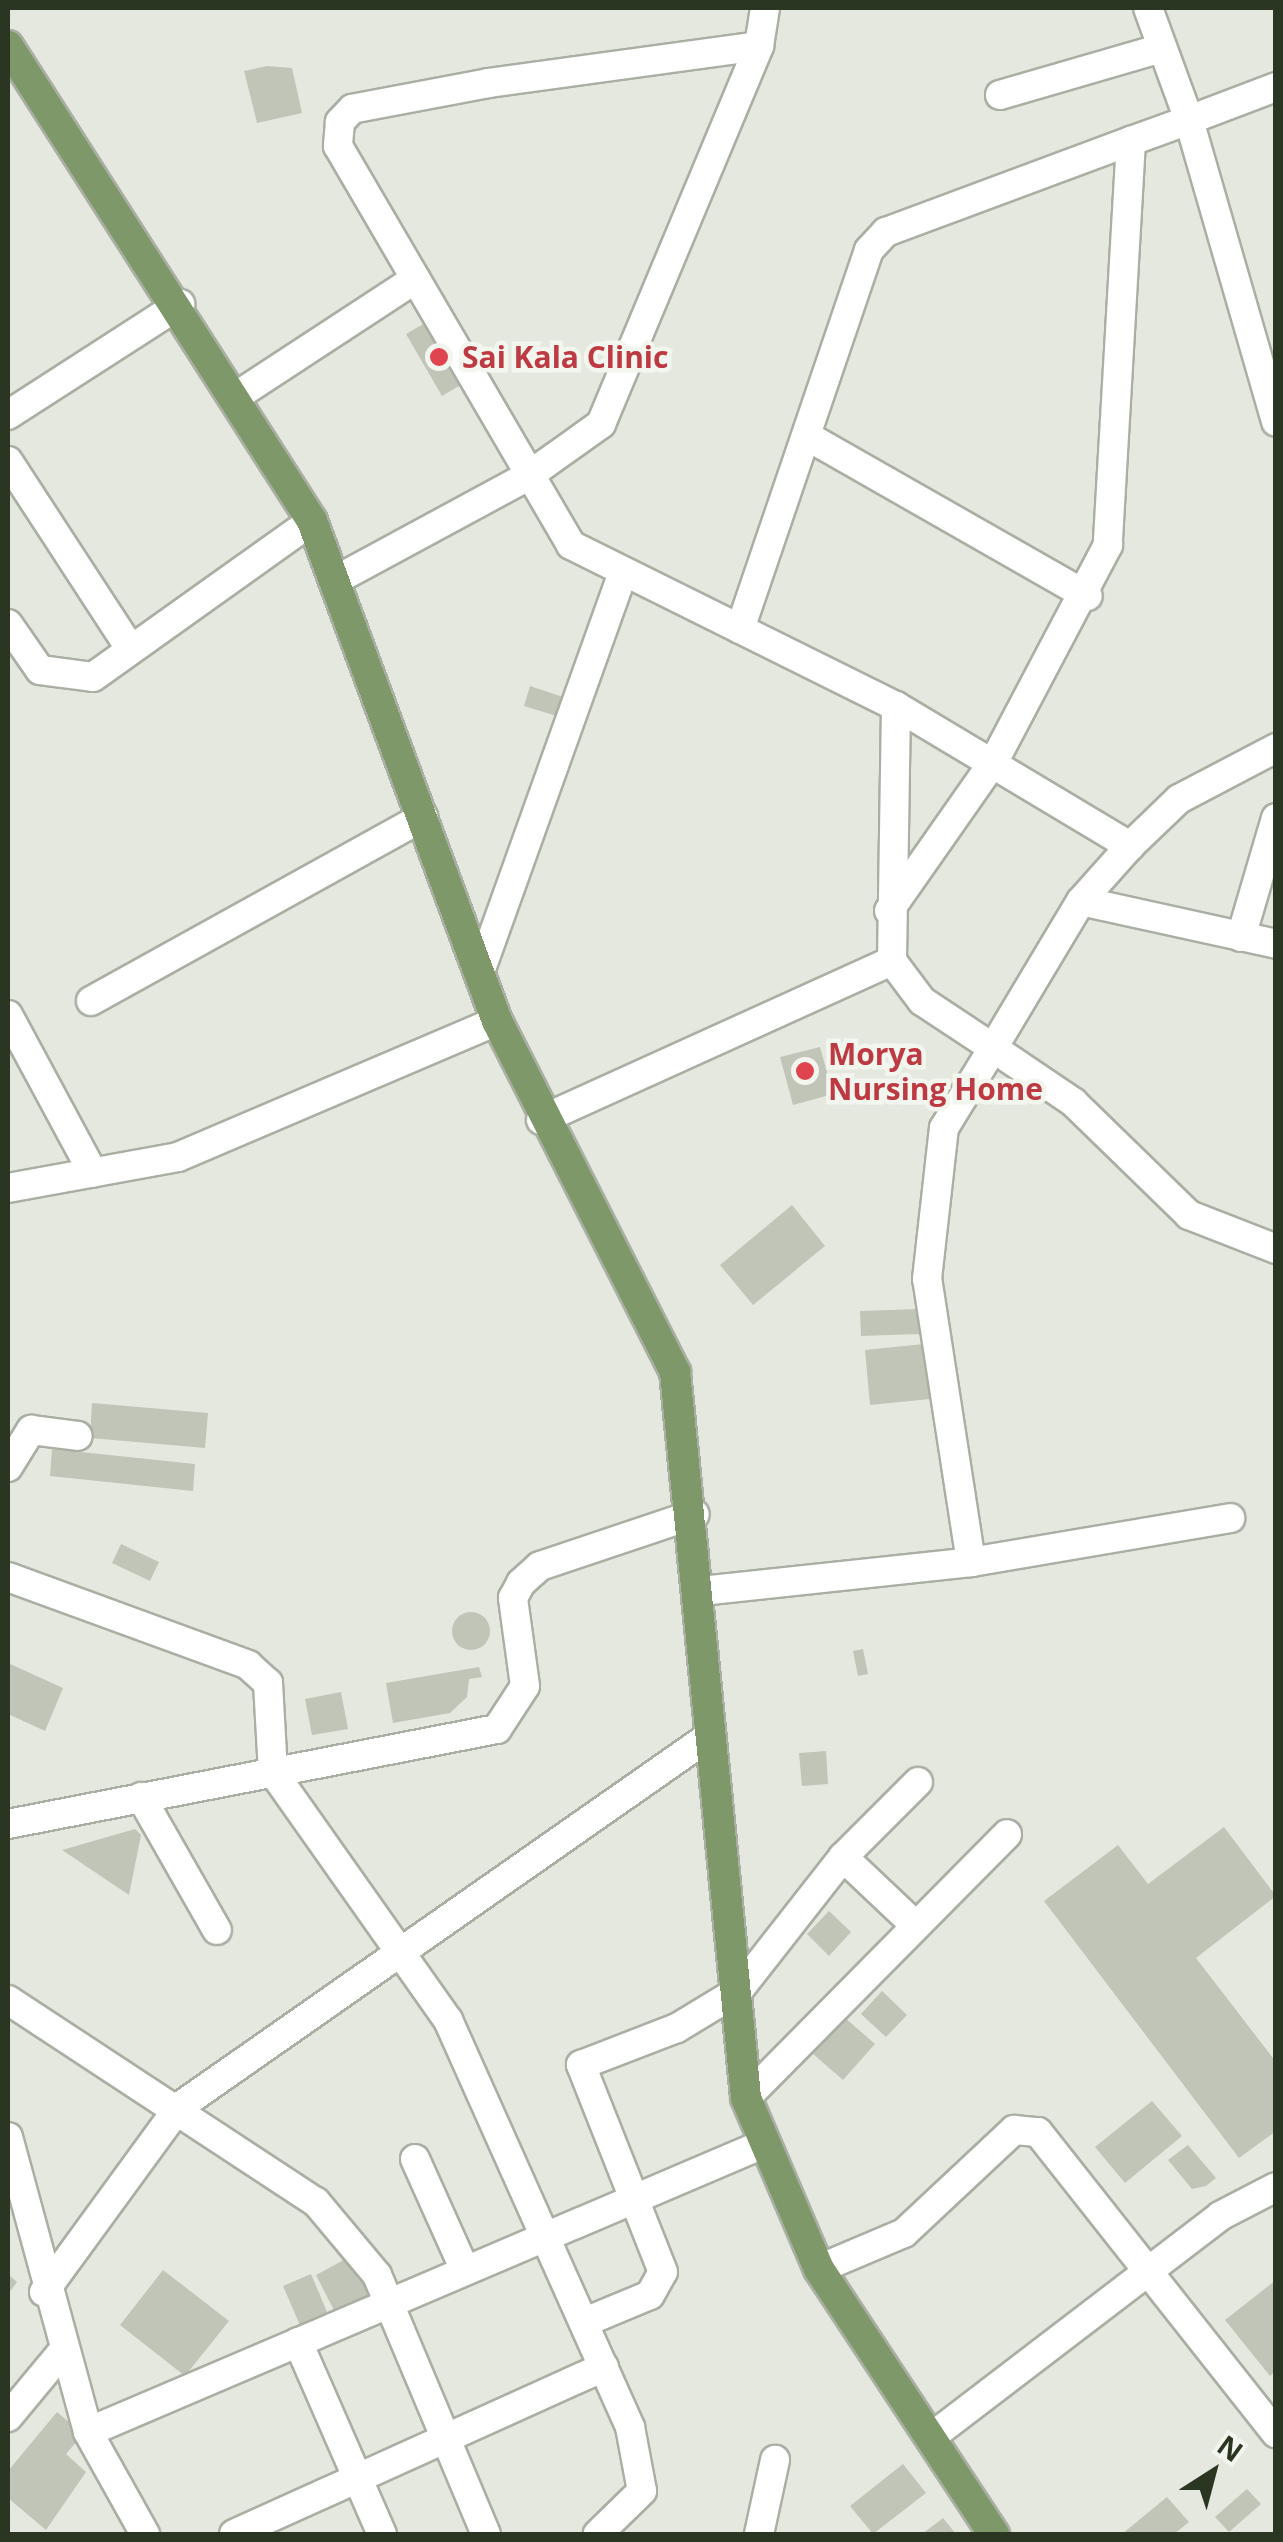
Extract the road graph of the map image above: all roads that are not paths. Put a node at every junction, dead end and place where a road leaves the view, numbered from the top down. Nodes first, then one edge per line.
1 (766, 8) edge
2 (1148, 8) edge
3 (8, 46) edge
4 (759, 46) junction
5 (1162, 48) junction
6 (1276, 87) edge
7 (1000, 95) dead end
8 (1189, 120) junction
9 (1131, 142) junction
10 (415, 279) junction
11 (180, 304) junction
12 (238, 395) junction
13 (8, 415) edge
14 (1276, 422) edge
15 (807, 436) junction
16 (8, 461) edge
17 (528, 476) junction
18 (312, 521) junction
19 (622, 576) junction
20 (334, 581) junction
21 (1088, 596) junction
22 (8, 624) edge
23 (740, 630) junction
24 (131, 650) junction
25 (896, 706) junction
26 (1276, 748) edge
27 (994, 760) junction
28 (423, 817) junction
29 (1276, 818) edge
30 (1130, 846) junction
31 (1081, 901) junction
32 (889, 911) junction
33 (1241, 937) junction
34 (1276, 944) edge
35 (892, 961) junction
36 (481, 969) junction
37 (91, 1000) dead end
38 (8, 1014) edge
39 (497, 1020) junction
40 (992, 1048) junction
41 (541, 1120) junction
42 (93, 1173) junction
43 (8, 1188) edge
44 (1276, 1249) edge
45 (78, 1436) dead end
46 (8, 1467) edge
47 (695, 1514) junction
48 (1230, 1518) dead end
49 (971, 1562) junction
50 (8, 1576) edge
51 (702, 1591) junction
52 (711, 1735) junction
53 (273, 1772) junction
54 (918, 1782) dead end
55 (141, 1797) junction
56 (8, 1824) edge
57 (1007, 1834) dead end
58 (843, 1857) junction
59 (915, 1925) junction
60 (216, 1930) dead end
61 (403, 1948) junction
62 (738, 1991) junction
63 (8, 2000) edge
64 (746, 2098) junction
65 (179, 2107) junction
66 (8, 2137) edge
67 (761, 2145) junction
68 (415, 2159) dead end
69 (1276, 2187) edge
70 (632, 2198) junction
71 (547, 2234) junction
72 (19, 2238) edge
73 (1152, 2266) junction
74 (819, 2269) junction
75 (464, 2270) junction
76 (44, 2292) junction
77 (388, 2303) junction
78 (585, 2322) junction
79 (298, 2342) junction
80 (62, 2352) junction
81 (604, 2367) junction
82 (8, 2418) edge
83 (88, 2432) junction
84 (1276, 2433) edge
85 (930, 2438) junction
86 (443, 2440) junction
87 (775, 2460) dead end
88 (358, 2478) junction
89 (145, 2534) edge
90 (234, 2534) edge
91 (382, 2534) edge
92 (486, 2534) edge
93 (598, 2534) edge
94 (759, 2534) edge
95 (994, 2534) edge

1 - 4 street
2 - 5 street
3 - 11 main road
4 - 10 street
4 - 17 street
5 - 7 street
5 - 8 street
6 - 8 street
8 - 9 street
8 - 14 street
9 - 15 street
9 - 21 street
10 - 12 street
10 - 17 street
11 - 12 main road
11 - 13 street
12 - 18 main road
15 - 21 street
15 - 23 street
16 - 24 street
17 - 19 street
17 - 20 street
18 - 20 main road
18 - 24 street
19 - 23 street
19 - 36 street
20 - 28 main road
21 - 27 street
22 - 24 street
23 - 25 street
25 - 27 street
25 - 32 street
26 - 30 street
27 - 30 street
27 - 32 street
28 - 36 main road
28 - 37 street
29 - 33 street
30 - 31 street
31 - 33 street
31 - 40 street
32 - 35 street
33 - 34 street
35 - 40 street
35 - 41 street
36 - 39 main road
38 - 42 street
39 - 41 main road
39 - 42 street
40 - 44 street
40 - 49 street
41 - 47 main road
42 - 43 street
45 - 46 street
47 - 51 main road
47 - 53 street
48 - 49 street
49 - 51 street
50 - 53 street
51 - 52 main road
52 - 61 street
52 - 62 main road
53 - 55 street
53 - 61 street
54 - 58 street
55 - 56 street
55 - 60 street
57 - 59 street
58 - 59 street
58 - 62 street
59 - 64 street
61 - 65 street
61 - 71 street
62 - 64 main road
62 - 70 street
63 - 65 street
64 - 67 main road
65 - 76 street
65 - 77 street
66 - 72 street
67 - 70 street
67 - 74 main road
68 - 75 street
69 - 73 street
70 - 71 street
70 - 78 street
71 - 75 street
71 - 78 street
72 - 76 street
73 - 74 street
73 - 84 street
73 - 85 street
74 - 85 main road
75 - 77 street
76 - 80 street
77 - 79 street
77 - 86 street
78 - 81 street
79 - 83 street
79 - 88 street
80 - 82 street
80 - 83 street
81 - 86 street
81 - 93 street
83 - 89 street
85 - 95 main road
86 - 88 street
86 - 92 street
87 - 94 street
88 - 90 street
88 - 91 street

